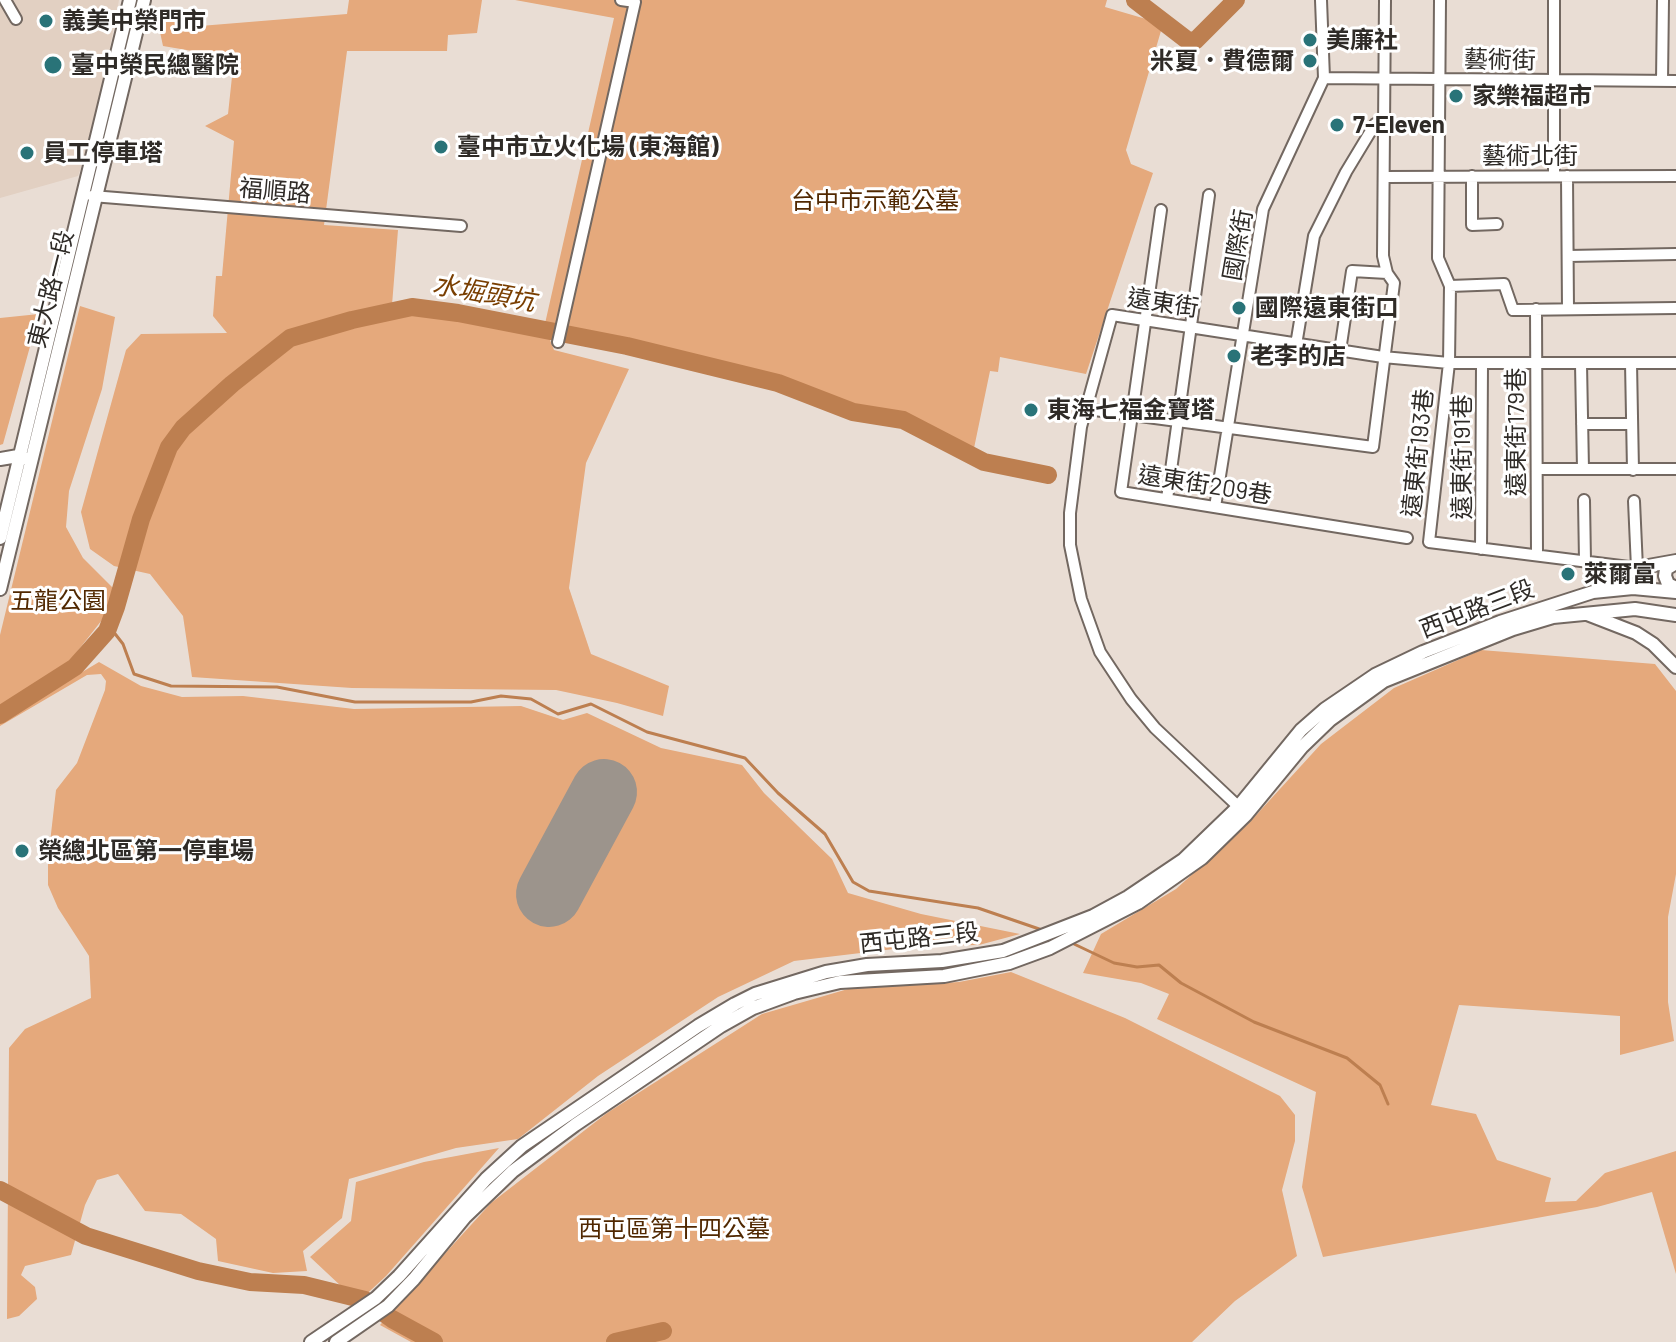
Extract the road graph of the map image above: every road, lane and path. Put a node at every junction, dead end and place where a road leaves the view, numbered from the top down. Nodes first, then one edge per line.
1 (5, 0) edge
2 (130, 0) edge
3 (144, 0) edge
4 (621, 0) edge
5 (1321, 0) edge
6 (1385, 0) edge
7 (1440, 0) edge
8 (1554, 0) edge
9 (1663, 0) edge
10 (16, 19) dead end
11 (1324, 78) junction
12 (1385, 79) junction
13 (1440, 79) junction
14 (1554, 80) junction
15 (1662, 81) junction
16 (1676, 81) edge
17 (1385, 121) junction
18 (106, 131) junction
19 (1440, 176) junction
20 (1472, 176) junction
21 (1554, 176) junction
22 (1567, 176) junction
23 (1676, 176) edge
24 (1384, 177) junction
25 (1209, 195) dead end
26 (91, 196) junction
27 (1161, 210) dead end
28 (1497, 224) dead end
29 (461, 226) dead end
30 (1676, 254) edge
31 (1568, 256) junction
32 (1387, 273) junction
33 (1450, 286) junction
34 (1676, 308) edge
35 (1536, 309) junction
36 (1568, 309) junction
37 (1144, 320) junction
38 (1191, 328) junction
39 (1243, 336) junction
40 (558, 342) dead end
41 (1296, 345) junction
42 (1340, 351) junction
43 (1383, 357) junction
44 (1449, 363) junction
45 (1631, 363) junction
46 (1676, 363) edge
47 (1536, 364) junction
48 (1581, 364) junction
49 (1482, 365) junction
50 (1087, 409) junction
51 (1132, 414) junction
52 (1177, 420) junction
53 (1582, 424) junction
54 (1632, 424) junction
55 (1228, 426) junction
56 (25, 458) junction
57 (0, 459) edge
58 (1537, 469) junction
59 (1583, 469) junction
60 (1676, 469) edge
61 (1633, 470) junction
62 (16, 471) junction
63 (0, 474) edge
64 (1167, 499) junction
65 (1584, 500) dead end
66 (1634, 501) dead end
67 (1215, 507) junction
68 (0, 538) edge
69 (1407, 538) dead end
70 (1481, 549) junction
71 (1537, 555) junction
72 (1585, 561) junction
73 (1676, 562) edge
74 (1637, 568) junction
75 (0, 589) edge
76 (1676, 590) edge
77 (1593, 592) junction
78 (1584, 613) junction
79 (1676, 615) edge
80 (1676, 667) edge
81 (1242, 811) junction
82 (311, 1342) edge
83 (336, 1342) edge

1 - 10 street
2 - 18 street, 東大路一段
3 - 18 street, 東大路一段
4 - 40 street
5 - 11 street, 國際街
6 - 12 street
7 - 13 street
8 - 14 street
9 - 15 street
11 - 12 street, 藝術街
11 - 39 street, 國際街
12 - 13 street, 藝術街
12 - 17 street
13 - 14 street, 藝術街
13 - 19 street
14 - 15 street, 藝術街
14 - 21 street
15 - 16 street, 藝術街
17 - 24 street
17 - 41 street
18 - 26 street, 東大路一段
19 - 20 street, 藝術北街
19 - 24 street, 藝術北街
19 - 33 street
20 - 21 street, 藝術北街
20 - 28 street
21 - 22 street, 藝術北街
22 - 23 street, 藝術北街
22 - 31 street
24 - 32 street
25 - 38 street
26 - 29 street, 福順路
26 - 56 street, 東大路一段
27 - 37 street, 遠東街209巷
30 - 31 street
31 - 36 street
32 - 42 street
32 - 43 street
33 - 35 street
33 - 44 street
34 - 36 street
35 - 36 street
35 - 47 street, 遠東街179巷
37 - 38 street, 遠東街
37 - 50 street, 遠東街
37 - 51 street, 遠東街209巷
38 - 39 street, 遠東街
38 - 52 street
39 - 41 street, 遠東街
39 - 55 street, 國際街
41 - 42 street, 遠東街
42 - 43 street, 遠東街
43 - 44 street, 遠東街
43 - 55 street
44 - 49 street, 遠東街
44 - 70 street, 遠東街193巷
45 - 46 street, 遠東街
45 - 48 street, 遠東街
45 - 54 street
47 - 48 street, 遠東街
47 - 49 street, 遠東街
47 - 58 street, 遠東街179巷
48 - 53 street
49 - 70 street, 遠東街191巷
50 - 51 street
50 - 81 street, 遠東街
51 - 52 street
51 - 64 street, 遠東街209巷
52 - 55 street
52 - 64 street
53 - 54 street
53 - 59 street
54 - 61 street
55 - 67 street, 國際街
56 - 57 street
56 - 62 street
56 - 75 street, 東大路一段
58 - 59 street
58 - 71 street, 遠東街179巷
59 - 61 street
60 - 61 street
62 - 63 street
62 - 68 street
64 - 67 street, 遠東街209巷
65 - 72 street
66 - 74 street
67 - 69 street, 遠東街209巷
70 - 71 street
71 - 72 street
72 - 74 street
73 - 74 street
73 - 76 street
74 - 77 street
76 - 77 street
77 - 78 street
77 - 81 street, 西屯路三段
78 - 79 street, 西屯路三段
78 - 80 street
78 - 81 street, 西屯路三段
81 - 82 street, 西屯路三段
81 - 83 street, 西屯路三段

